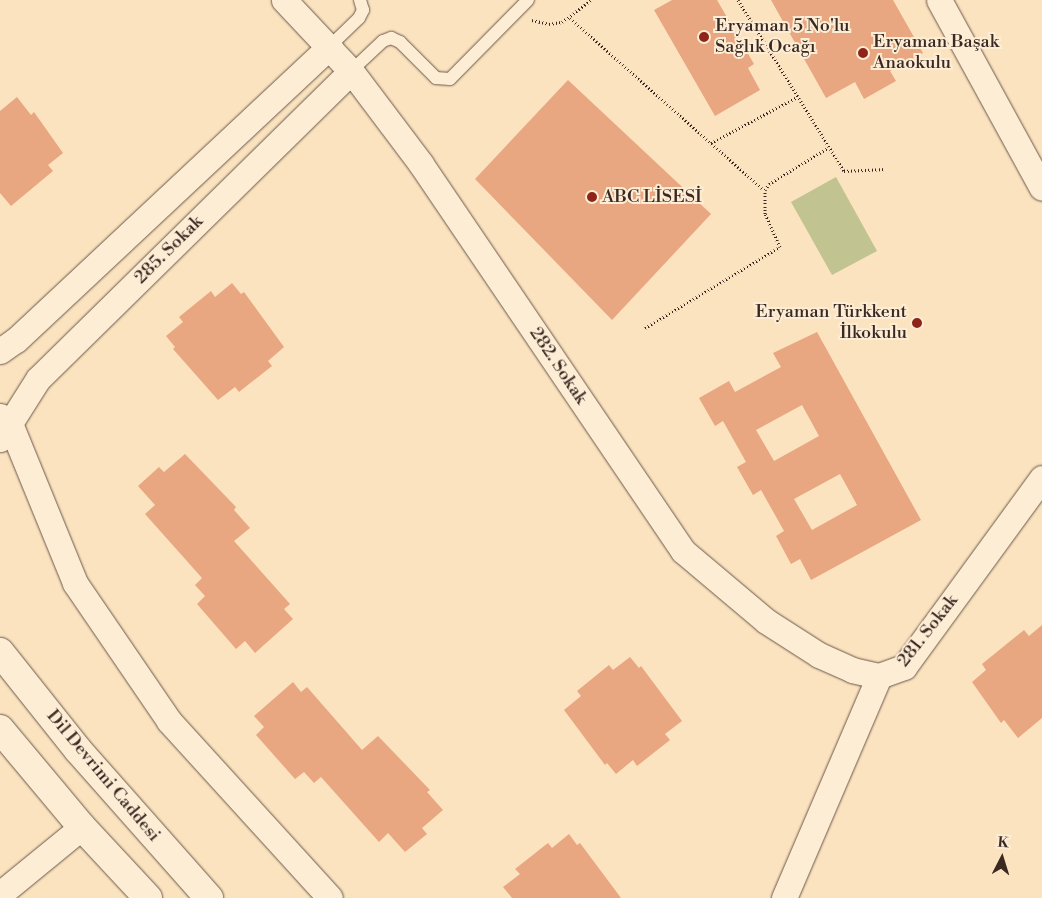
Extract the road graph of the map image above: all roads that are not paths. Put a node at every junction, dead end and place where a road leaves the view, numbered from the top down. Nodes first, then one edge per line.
1 (284, 0) edge
2 (360, 0) edge
3 (528, 0) edge
4 (939, 0) edge
5 (330, 46) junction
6 (351, 71) junction
7 (1042, 188) edge
8 (0, 351) edge
9 (4, 427) edge
10 (1042, 478) edge
11 (0, 652) edge
12 (878, 676) junction
13 (0, 729) edge
14 (82, 827) junction
15 (0, 894) edge
16 (148, 898) edge
17 (209, 898) edge
18 (330, 898) edge
19 (784, 898) edge

1 - 5 street, 282. Sokak
2 - 5 lane
3 - 6 lane
4 - 7 street
5 - 6 street, 282. Sokak
5 - 8 street
6 - 9 street, 285. Sokak
6 - 12 street, 282. Sokak
9 - 18 street
10 - 12 street, 281. Sokak
11 - 17 main road, Dil Devrimi Caddesi
12 - 19 street, 281. Sokak
13 - 14 main road
14 - 15 street
14 - 16 main road

